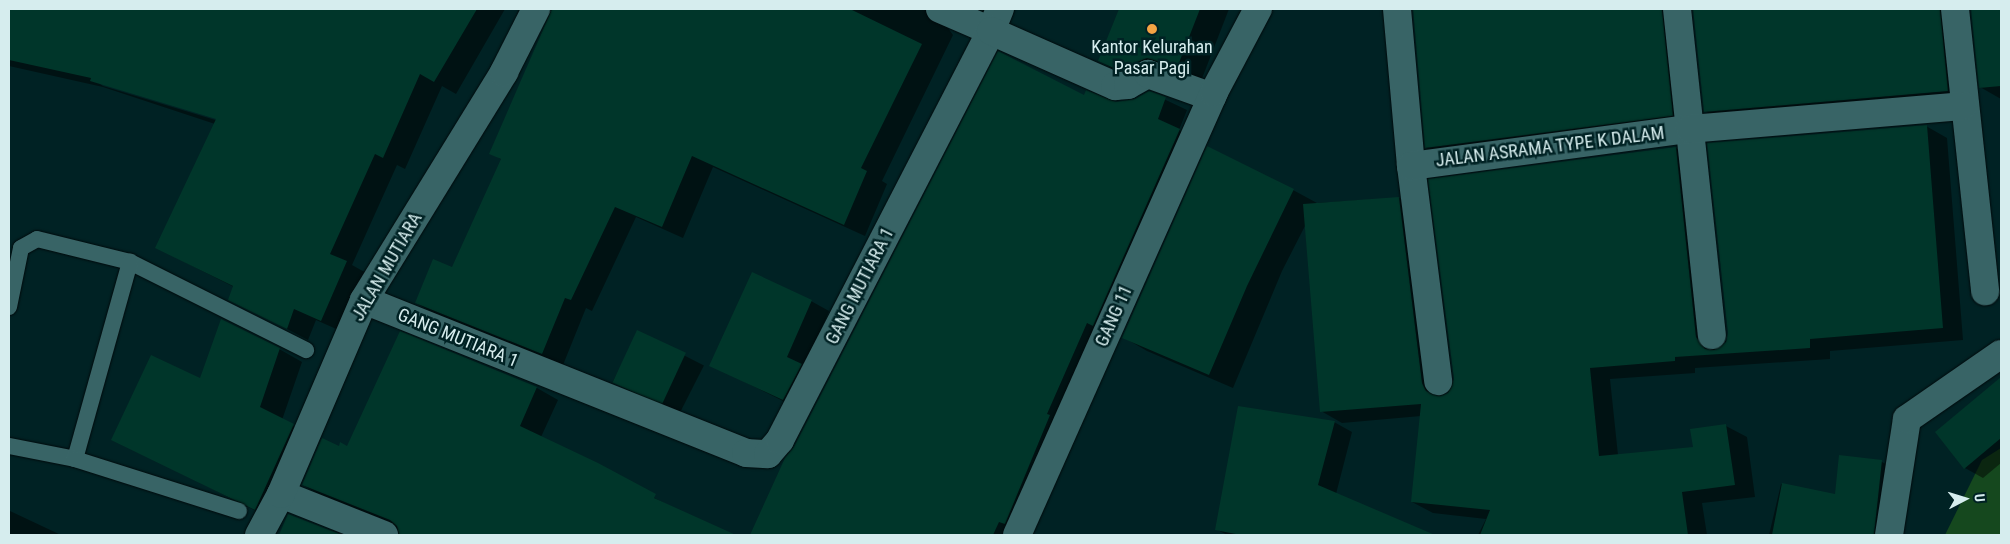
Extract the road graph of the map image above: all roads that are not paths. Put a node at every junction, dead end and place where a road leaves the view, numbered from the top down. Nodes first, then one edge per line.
1 (536, 9) edge
2 (940, 9) edge
3 (1258, 9) edge
4 (1398, 9) edge
5 (1677, 9) edge
6 (1955, 9) edge
7 (996, 20) edge
8 (1212, 96) junction
9 (1963, 106) junction
10 (1690, 129) junction
11 (1411, 166) junction
12 (130, 262) junction
13 (1985, 291) dead end
14 (364, 300) junction
15 (9, 307) edge
16 (1712, 335) dead end
17 (306, 350) dead end
18 (2001, 354) edge
19 (1438, 381) dead end
20 (9, 446) edge
21 (75, 459) junction
22 (281, 494) junction
23 (239, 511) dead end
24 (259, 535) edge
25 (384, 535) edge
26 (1017, 535) edge
27 (1889, 535) edge

1 - 14 street, JALAN MUTIARA
2 - 7 street
3 - 8 street
4 - 11 street, JALAN ASRAMA TYPE K DALAM
5 - 10 street, JALAN ASRAMA TYPE K DALAM
6 - 9 street
7 - 8 street
7 - 14 street, GANG MUTIARA 1
8 - 26 street, GANG 11
9 - 10 street, JALAN ASRAMA TYPE K DALAM
9 - 13 street
10 - 11 street, JALAN ASRAMA TYPE K DALAM
10 - 16 street, JALAN ASRAMA TYPE K DALAM
11 - 19 street, JALAN ASRAMA TYPE K DALAM
12 - 15 lane
12 - 17 lane
12 - 21 lane
14 - 22 street, JALAN MUTIARA
18 - 27 street
20 - 21 lane
21 - 23 lane
22 - 24 street, JALAN MUTIARA
22 - 25 street

